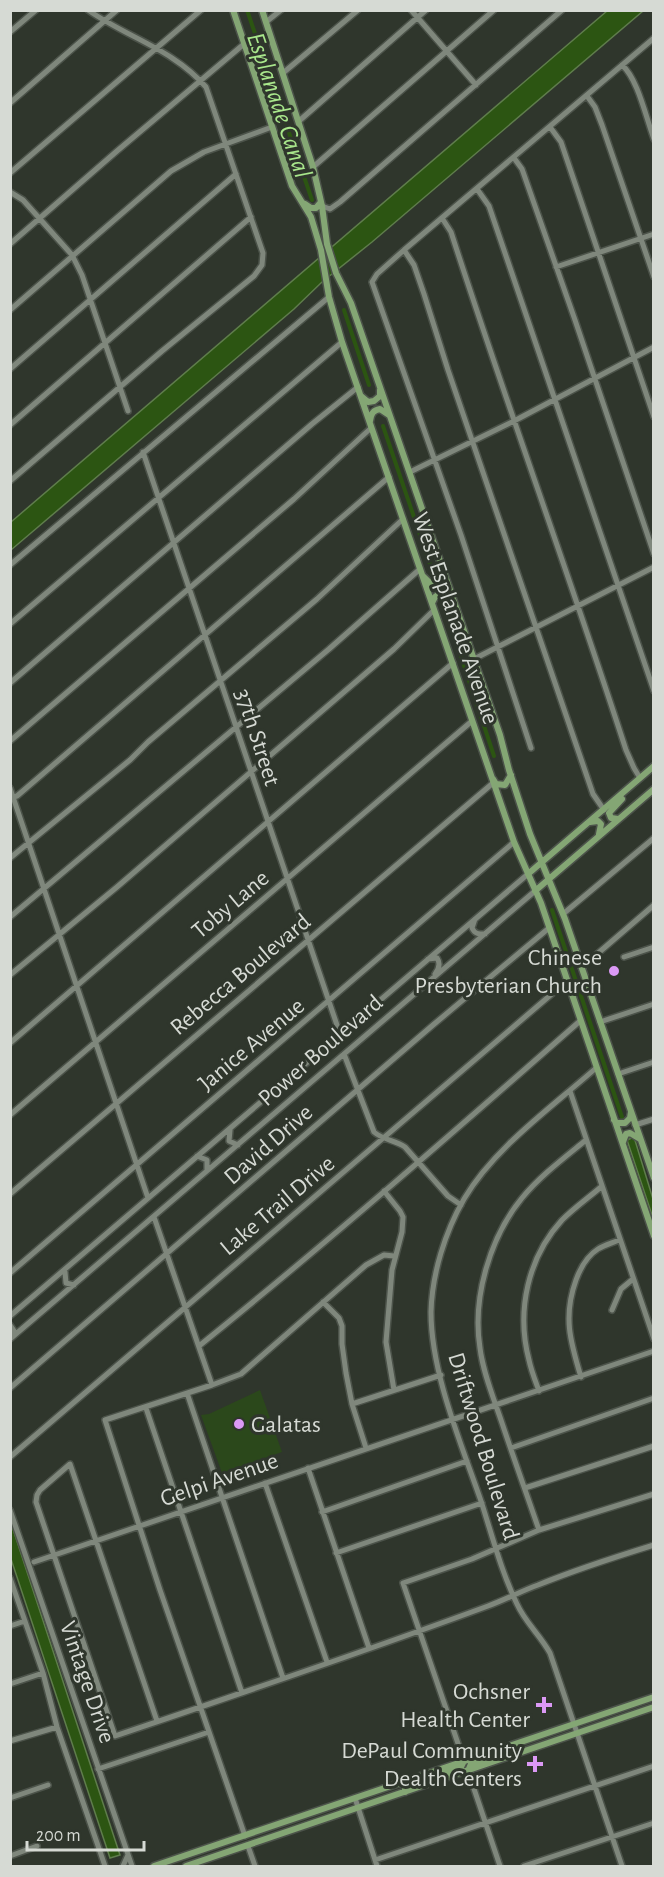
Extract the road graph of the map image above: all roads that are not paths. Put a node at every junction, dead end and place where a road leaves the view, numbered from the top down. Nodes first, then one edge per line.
1 (36, 10) edge
2 (88, 10) edge
3 (117, 10) edge
4 (201, 10) edge
5 (232, 10) edge
6 (262, 10) edge
7 (281, 10) edge
8 (358, 10) edge
9 (411, 10) edge
10 (426, 10) edge
11 (494, 10) edge
12 (562, 10) edge
13 (417, 18) junction
14 (105, 21) junction
15 (266, 22) junction
16 (10, 32) edge
17 (654, 38) edge
18 (244, 44) junction
19 (156, 48) junction
20 (447, 52) junction
21 (622, 65) junction
22 (283, 73) junction
23 (200, 81) junction
24 (476, 85) junction
25 (587, 96) junction
26 (10, 103) edge
27 (299, 121) junction
28 (272, 127) junction
29 (550, 127) junction
30 (654, 139) edge
31 (225, 143) junction
32 (513, 158) junction
33 (313, 167) junction
34 (10, 173) edge
35 (236, 174) junction
36 (477, 189) junction
37 (10, 192) edge
38 (300, 200) junction
39 (322, 204) junction
40 (251, 217) junction
41 (442, 218) junction
42 (40, 219) junction
43 (654, 234) edge
44 (640, 238) junction
45 (10, 244) edge
46 (404, 250) junction
47 (599, 253) junction
48 (72, 255) junction
49 (556, 267) junction
50 (654, 277) edge
51 (329, 297) junction
52 (91, 300) junction
53 (10, 310) edge
54 (342, 342) junction
55 (105, 343) junction
56 (654, 347) edge
57 (634, 357) junction
58 (10, 369) edge
59 (594, 378) junction
60 (380, 385) junction
61 (358, 387) junction
62 (121, 388) junction
63 (360, 395) junction
64 (554, 400) junction
65 (128, 411) dead end
66 (391, 417) junction
67 (654, 417) edge
68 (514, 421) junction
69 (10, 425) edge
70 (370, 425) junction
71 (473, 442) junction
72 (143, 452) junction
73 (434, 460) junction
74 (410, 472) junction
75 (389, 477) junction
76 (10, 481) edge
77 (159, 499) junction
78 (403, 519) junction
79 (174, 543) junction
80 (654, 554) edge
81 (10, 565) edge
82 (654, 567) edge
83 (421, 571) junction
84 (444, 574) junction
85 (617, 587) junction
86 (190, 588) junction
87 (432, 603) junction
88 (455, 606) junction
89 (579, 606) junction
90 (434, 610) junction
91 (10, 624) edge
92 (538, 628) junction
93 (206, 635) junction
94 (497, 648) junction
95 (474, 659) junction
96 (453, 663) junction
97 (221, 680) junction
98 (10, 684) edge
99 (654, 691) edge
100 (472, 721) junction
101 (236, 727) junction
102 (10, 741) edge
103 (531, 748) dead end
104 (654, 766) edge
105 (251, 771) junction
106 (490, 774) junction
107 (511, 775) junction
108 (640, 778) junction
109 (493, 783) junction
110 (10, 788) edge
111 (654, 789) edge
112 (624, 792) junction
113 (12, 798) edge
114 (604, 810) junction
115 (618, 819) junction
116 (268, 822) junction
117 (588, 823) junction
118 (597, 837) junction
119 (654, 838) edge
120 (514, 842) junction
121 (29, 843) junction
122 (10, 858) edge
123 (541, 862) junction
124 (528, 874) junction
125 (287, 879) junction
126 (548, 879) junction
127 (44, 889) junction
128 (535, 891) junction
129 (557, 900) junction
130 (541, 903) junction
131 (654, 905) edge
132 (563, 914) junction
133 (10, 917) edge
134 (476, 917) junction
135 (549, 928) junction
136 (59, 933) junction
137 (485, 934) junction
138 (308, 940) junction
139 (654, 947) edge
140 (624, 957) dead end
141 (427, 959) junction
142 (582, 967) junction
143 (10, 975) edge
144 (430, 980) junction
145 (567, 981) junction
146 (77, 986) junction
147 (328, 1002) junction
148 (654, 1004) edge
149 (580, 1021) junction
150 (600, 1022) junction
151 (340, 1034) junction
152 (95, 1041) junction
153 (10, 1043) edge
154 (344, 1054) junction
155 (654, 1062) edge
156 (596, 1068) junction
157 (618, 1074) junction
158 (358, 1091) junction
159 (570, 1091) junction
160 (117, 1104) junction
161 (631, 1111) junction
162 (10, 1115) edge
163 (613, 1119) junction
164 (654, 1119) edge
165 (635, 1125) junction
166 (230, 1130) junction
167 (384, 1138) junction
168 (640, 1139) junction
169 (586, 1140) junction
170 (238, 1145) junction
171 (622, 1145) junction
172 (197, 1156) junction
173 (418, 1163) junction
174 (137, 1165) junction
175 (207, 1170) junction
176 (654, 1178) edge
177 (601, 1187) junction
178 (384, 1191) junction
179 (10, 1194) edge
180 (148, 1198) junction
181 (461, 1205) junction
182 (154, 1217) junction
183 (654, 1236) edge
184 (620, 1240) junction
185 (167, 1255) junction
186 (394, 1256) junction
187 (65, 1270) junction
188 (10, 1272) edge
189 (633, 1279) junction
190 (74, 1285) junction
191 (323, 1302) junction
192 (185, 1307) junction
193 (612, 1311) dead end
194 (10, 1316) edge
195 (10, 1325) edge
196 (12, 1338) edge
197 (654, 1339) edge
198 (199, 1346) junction
199 (654, 1351) edge
200 (441, 1375) junction
201 (581, 1377) junction
202 (212, 1385) junction
203 (10, 1388) edge
204 (394, 1390) junction
205 (539, 1391) junction
206 (187, 1393) junction
207 (654, 1398) edge
208 (352, 1404) junction
209 (496, 1405) junction
210 (146, 1408) junction
211 (453, 1419) junction
212 (654, 1446) edge
213 (366, 1448) junction
214 (511, 1448) junction
215 (10, 1457) edge
216 (467, 1461) junction
217 (308, 1468) junction
218 (265, 1483) junction
219 (525, 1488) junction
220 (654, 1494) edge
221 (223, 1497) junction
222 (482, 1503) junction
223 (10, 1510) edge
224 (180, 1511) junction
225 (322, 1512) junction
226 (139, 1525) junction
227 (539, 1530) junction
228 (97, 1540) junction
229 (654, 1545) edge
230 (497, 1548) junction
231 (336, 1553) junction
232 (54, 1554) junction
233 (34, 1562) dead end
234 (10, 1578) edge
235 (513, 1595) junction
236 (26, 1621) junction
237 (10, 1626) edge
238 (418, 1630) junction
239 (369, 1648) junction
240 (327, 1662) junction
241 (43, 1673) junction
242 (283, 1678) junction
243 (10, 1684) edge
244 (242, 1693) junction
245 (654, 1697) edge
246 (201, 1706) junction
247 (654, 1707) edge
248 (157, 1721) junction
249 (574, 1724) junction
250 (57, 1727) junction
251 (209, 1732) junction
252 (577, 1734) junction
253 (10, 1741) edge
254 (507, 1747) junction
255 (464, 1761) junction
256 (654, 1766) edge
257 (98, 1769) junction
258 (468, 1771) junction
259 (48, 1785) dead end
260 (595, 1786) junction
261 (405, 1792) junction
262 (10, 1798) edge
263 (355, 1798) junction
264 (358, 1808) junction
265 (485, 1823) junction
266 (654, 1823) edge
267 (267, 1828) junction
268 (245, 1836) junction
269 (612, 1837) junction
270 (222, 1844) junction
271 (37, 1846) dead end
272 (248, 1846) junction
273 (226, 1853) junction
274 (128, 1855) junction
275 (10, 1856) edge
276 (196, 1863) junction
277 (376, 1863) edge
278 (105, 1865) edge
279 (123, 1866) edge
280 (132, 1866) edge
281 (154, 1866) edge
282 (186, 1866) edge
283 (255, 1866) edge
284 (500, 1866) edge
285 (524, 1866) edge
286 (622, 1866) edge

1 - 16 street
2 - 14 street
3 - 14 street
4 - 19 street
5 - 18 main road, West Esplanade Avenue
6 - 15 main road, West Esplanade Avenue
7 - 15 street
8 - 22 street
9 - 13 street
10 - 13 street
11 - 20 street
12 - 24 street
13 - 20 street
13 - 27 street
14 - 19 street
14 - 26 street
15 - 22 main road, West Esplanade Avenue
17 - 21 street
18 - 23 street
18 - 28 main road, West Esplanade Avenue
19 - 23 street
19 - 34 street
20 - 24 street
20 - 33 street
21 - 25 street
21 - 30 street
22 - 27 main road, West Esplanade Avenue
23 - 31 street
23 - 42 street
24 - 39 street
25 - 29 street
25 - 44 street
27 - 33 main road, West Esplanade Avenue
28 - 31 street
28 - 38 main road, West Esplanade Avenue
29 - 32 street
29 - 47 street
31 - 35 street
31 - 48 street
32 - 36 street
32 - 49 street
33 - 39 main road, West Esplanade Avenue
35 - 40 street
35 - 52 street
36 - 41 street
36 - 64 street
37 - 42 street
38 - 39 main road
38 - 51 main road, West Esplanade Avenue
39 - 60 main road, West Esplanade Avenue
40 - 55 street
40 - 62 street
41 - 46 street
41 - 68 street
42 - 45 street
42 - 48 street
43 - 44 street
44 - 47 street
44 - 50 street
46 - 71 street
46 - 73 street
47 - 49 street
47 - 57 street
48 - 52 street
48 - 53 street
49 - 59 street
51 - 54 main road, West Esplanade Avenue
51 - 72 street
52 - 55 street
52 - 58 street
54 - 61 main road, West Esplanade Avenue
54 - 77 street
55 - 62 street
55 - 69 street
56 - 57 street
57 - 59 street
57 - 67 street
59 - 64 street
59 - 80 street
60 - 63 main road
60 - 66 main road, West Esplanade Avenue
61 - 63 main road, West Esplanade Avenue
61 - 79 street
62 - 65 street
62 - 76 street
63 - 70 main road, West Esplanade Avenue
64 - 68 street
64 - 85 street
66 - 70 main road
66 - 74 main road, West Esplanade Avenue
68 - 71 street
68 - 89 street
70 - 75 main road, West Esplanade Avenue
70 - 86 street
71 - 73 street
71 - 92 street
72 - 77 street, 37th Street
72 - 81 street
73 - 74 street
73 - 94 street
74 - 84 main road, West Esplanade Avenue
75 - 78 main road, West Esplanade Avenue
75 - 93 street
77 - 79 street, 37th Street
77 - 91 street
78 - 83 main road, West Esplanade Avenue
78 - 97 street
79 - 86 street, 37th Street
79 - 98 street
82 - 85 street
83 - 84 main road
83 - 87 main road, West Esplanade Avenue
83 - 101 street
84 - 88 main road, West Esplanade Avenue
85 - 89 street
85 - 99 street
86 - 93 street, 37th Street
86 - 102 street
87 - 88 main road
87 - 90 main road, West Esplanade Avenue
88 - 95 main road, West Esplanade Avenue
89 - 92 street
89 - 108 street
90 - 96 main road, West Esplanade Avenue
90 - 105 street
92 - 94 street
92 - 114 street
93 - 97 street, 37th Street
93 - 113 street
94 - 95 street
94 - 103 street
95 - 107 main road, West Esplanade Avenue
96 - 100 main road, West Esplanade Avenue
96 - 116 street
97 - 101 street, 37th Street
97 - 121 street
100 - 106 main road, West Esplanade Avenue
100 - 125 street, Toby Lane
101 - 105 street, 37th Street
101 - 127 street
104 - 108 main road, Power Boulevard
105 - 116 street, 37th Street
105 - 136 street
106 - 107 main road
106 - 109 main road, West Esplanade Avenue
107 - 123 main road, West Esplanade Avenue
108 - 112 main road, Power Boulevard
109 - 120 main road, West Esplanade Avenue
109 - 138 street, Rebecca Boulevard
110 - 113 street
111 - 115 main road, Power Boulevard
112 - 114 main road, Power Boulevard
112 - 115 main road
113 - 121 street
114 - 117 main road, Power Boulevard
115 - 118 main road, Power Boulevard
116 - 125 street, 37th Street
116 - 146 street
117 - 118 main road
117 - 123 main road, Power Boulevard
118 - 126 main road, Power Boulevard
119 - 132 street
120 - 124 main road, West Esplanade Avenue
120 - 147 street, Janice Avenue
121 - 122 street
121 - 127 street
123 - 124 main road, Power Boulevard
123 - 126 main road, West Esplanade Avenue
124 - 126 main road
124 - 128 main road, West Esplanade Avenue
124 - 134 street, Power Boulevard
125 - 138 street, 37th Street
125 - 152 street, Toby Lane
126 - 128 main road, Power Boulevard
126 - 129 main road, West Esplanade Avenue
127 - 133 street
127 - 136 street
128 - 130 main road, West Esplanade Avenue
128 - 137 street, Power Boulevard
129 - 130 main road
129 - 132 main road, West Esplanade Avenue
130 - 135 main road, West Esplanade Avenue
131 - 142 street
132 - 142 main road, West Esplanade Avenue
134 - 137 street
134 - 141 street, Power Boulevard
135 - 145 main road, West Esplanade Avenue
135 - 158 street, David Drive
136 - 143 street
136 - 146 street
137 - 144 street, Power Boulevard
138 - 147 street, 37th Street
138 - 160 street, Rebecca Boulevard
139 - 140 street
141 - 144 street
141 - 151 street, Power Boulevard
142 - 150 main road, West Esplanade Avenue
144 - 154 street, Power Boulevard
145 - 149 main road, West Esplanade Avenue
145 - 167 street, Lake Trail Drive
146 - 152 street
146 - 153 street
147 - 151 street, 37th Street
147 - 174 street, Janice Avenue
148 - 150 street
149 - 156 main road, West Esplanade Avenue
149 - 173 street
150 - 157 main road, West Esplanade Avenue
151 - 166 street, Power Boulevard
152 - 160 street
152 - 162 street, Toby Lane
154 - 158 street
154 - 170 street, Power Boulevard
155 - 157 street
156 - 159 street, Driftwood Boulevard
156 - 163 main road, West Esplanade Avenue
157 - 161 main road, West Esplanade Avenue
158 - 167 street
158 - 185 street, David Drive
159 - 169 street
159 - 181 street, Driftwood Boulevard
160 - 174 street
160 - 179 street, Rebecca Boulevard
161 - 163 main road
161 - 165 main road, West Esplanade Avenue
163 - 171 main road, West Esplanade Avenue
164 - 165 street
165 - 168 main road, West Esplanade Avenue
166 - 170 street
166 - 172 street, Power Boulevard
167 - 173 street
167 - 192 street, Lake Trail Drive
168 - 171 main road
168 - 176 main road, West Esplanade Avenue
169 - 177 street
169 - 209 street
170 - 175 street, Power Boulevard
171 - 183 main road, West Esplanade Avenue
172 - 175 street
172 - 180 street, Power Boulevard
173 - 178 street
173 - 181 street
174 - 180 street
174 - 188 street, Janice Avenue
175 - 182 street, Power Boulevard
177 - 184 street
177 - 205 street
178 - 186 street
178 - 198 street
180 - 187 street, Power Boulevard
181 - 200 street, Driftwood Boulevard
182 - 185 street
182 - 190 street, Power Boulevard
184 - 189 street
184 - 201 street
185 - 192 street
185 - 203 street, David Drive
186 - 191 street
186 - 204 street
187 - 190 street
187 - 194 street, Power Boulevard
189 - 193 street
189 - 197 street
190 - 196 street, Power Boulevard
191 - 202 street
191 - 208 street
192 - 198 street
192 - 215 street, Lake Trail Drive
195 - 196 street
198 - 202 street
199 - 201 street, Gelpi Avenue
200 - 204 street
200 - 211 street, Driftwood Boulevard
201 - 205 street, Gelpi Avenue
202 - 206 street
204 - 208 street
205 - 209 street, Gelpi Avenue
206 - 210 street
206 - 221 street
207 - 214 street
208 - 213 street
209 - 211 street, Gelpi Avenue
209 - 214 street
210 - 224 street
210 - 226 street
211 - 213 street, Gelpi Avenue
211 - 216 street, Driftwood Boulevard
212 - 219 street
213 - 217 street, Gelpi Avenue
214 - 219 street
216 - 222 street, Driftwood Boulevard
216 - 225 street
217 - 218 street, Gelpi Avenue
217 - 225 street
218 - 221 street, Gelpi Avenue
218 - 240 street
219 - 227 street
220 - 227 street
221 - 224 street, Gelpi Avenue
221 - 242 street
222 - 230 street, Driftwood Boulevard
222 - 231 street
223 - 257 street, Vintage Drive
224 - 226 street, Gelpi Avenue
224 - 244 street
225 - 231 street
226 - 228 street, Gelpi Avenue
226 - 246 street
227 - 230 street
228 - 232 street, Gelpi Avenue
228 - 232 street
228 - 248 street
229 - 235 street
230 - 235 street, Driftwood Boulevard
230 - 238 street
231 - 239 street
232 - 233 street, Gelpi Avenue
232 - 248 street
234 - 236 street, Vintage Drive
235 - 238 street
235 - 249 street, Driftwood Boulevard
236 - 237 street
236 - 241 street, Vintage Drive
238 - 239 street
238 - 255 street
239 - 240 street
240 - 242 street
241 - 243 street
241 - 250 street, Vintage Drive
242 - 244 street
244 - 246 street
245 - 249 main road
246 - 248 street
246 - 251 street
247 - 252 main road
249 - 252 street, Driftwood Boulevard
249 - 254 main road
250 - 253 street
250 - 278 street, Vintage Drive
251 - 257 street
251 - 268 street
252 - 258 main road
252 - 260 street
254 - 255 main road
254 - 258 main road
255 - 261 main road
255 - 263 main road
256 - 260 street
257 - 274 street, Vintage Drive
258 - 261 main road
258 - 265 street
259 - 262 street
260 - 265 street
260 - 269 street
261 - 264 main road
263 - 264 street
263 - 267 main road
264 - 272 main road
264 - 277 street
265 - 277 street
265 - 284 street
266 - 269 street
267 - 268 main road
267 - 272 main road
268 - 270 main road
268 - 273 main road
269 - 285 street
269 - 286 street
270 - 276 main road
270 - 281 main road
271 - 275 street
272 - 273 main road
272 - 283 street
273 - 276 main road
274 - 279 street
274 - 280 street, Vintage Drive
276 - 282 main road

